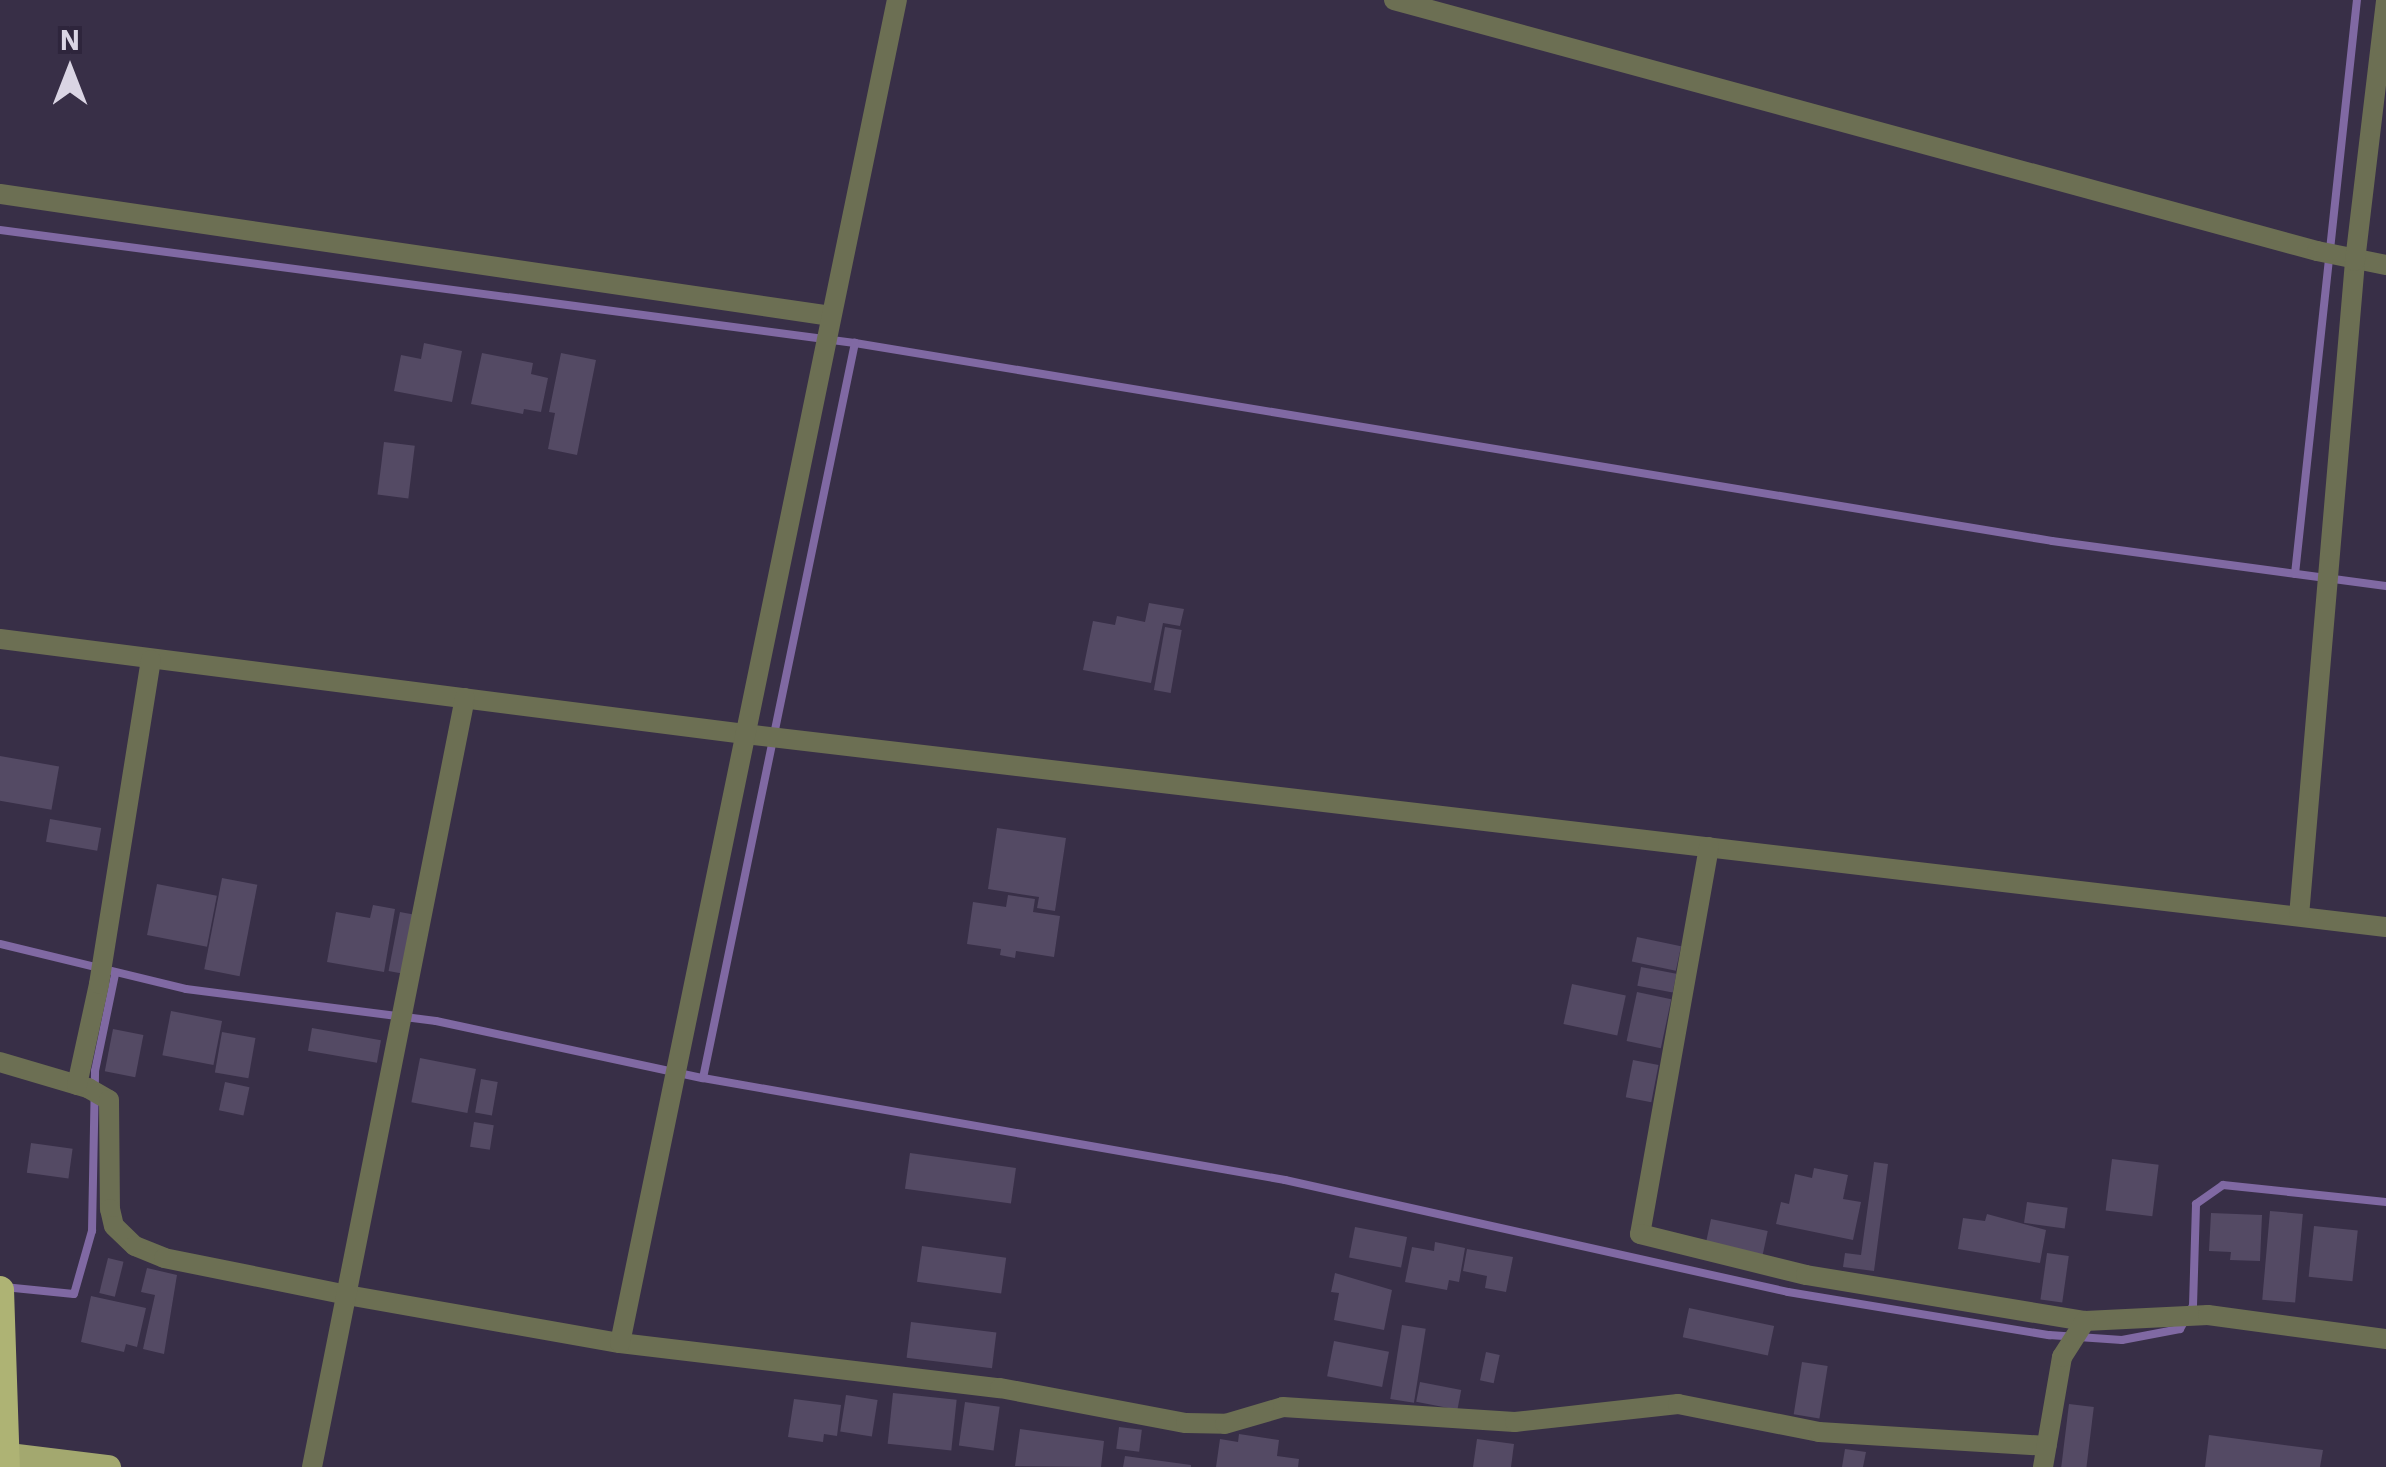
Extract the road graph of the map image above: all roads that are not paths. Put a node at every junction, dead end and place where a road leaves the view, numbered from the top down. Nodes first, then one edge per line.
1 (898, 0) edge
2 (1394, 0) edge
3 (2386, 0) edge
4 (0, 194) edge
5 (2337, 256) junction
6 (2386, 265) edge
7 (828, 334) junction
8 (0, 638) edge
9 (151, 660) junction
10 (465, 698) junction
11 (764, 736) junction
12 (1709, 847) junction
13 (2299, 916) junction
14 (2386, 927) edge
15 (0, 1062) edge
16 (90, 1090) junction
17 (0, 1290) edge
18 (346, 1295) junction
19 (1, 1299) edge
20 (2085, 1321) junction
21 (2386, 1339) edge
22 (620, 1343) junction
23 (2045, 1456) edge
24 (4, 1459) edge
25 (108, 1467) edge
26 (312, 1467) edge

1 - 7 street
2 - 5 street
3 - 5 street
4 - 7 street
5 - 6 street
5 - 13 street
7 - 11 street
8 - 9 street
9 - 10 street
9 - 16 street
10 - 11 street
10 - 18 street
11 - 12 street
11 - 22 street
12 - 13 street
12 - 20 street
13 - 14 street
15 - 16 street
16 - 18 street
17 - 19 highway
18 - 22 street
18 - 26 street
19 - 24 highway
20 - 21 street
20 - 23 street
22 - 23 street
24 - 25 main road

